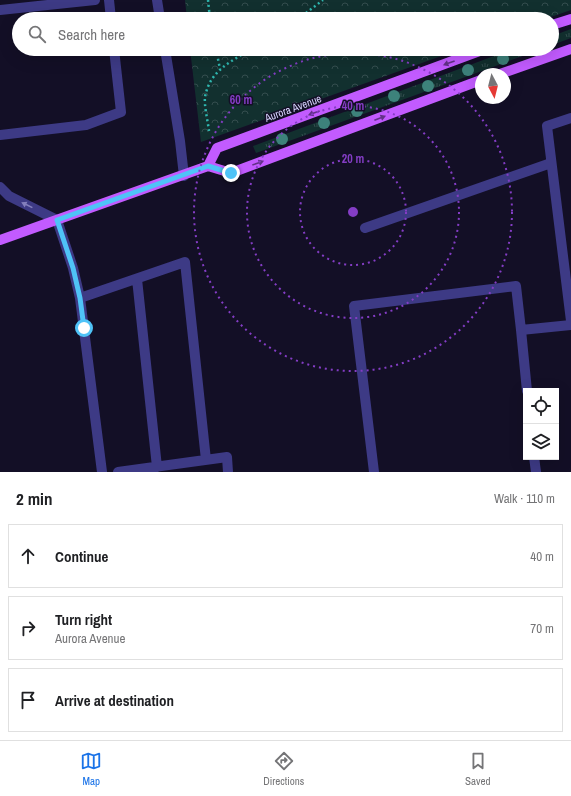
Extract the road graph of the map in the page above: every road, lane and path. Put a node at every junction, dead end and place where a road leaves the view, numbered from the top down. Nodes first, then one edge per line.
1 (96, 0) edge
2 (108, 0) edge
3 (157, 0) edge
4 (208, 0) edge
5 (323, 0) edge
6 (0, 10) edge
7 (110, 12) edge
8 (159, 12) edge
9 (209, 12) edge
10 (307, 12) edge
11 (571, 19) edge
12 (559, 23) edge
13 (571, 49) edge
14 (559, 53) edge
15 (115, 56) edge
16 (166, 56) edge
17 (217, 56) edge
18 (241, 56) edge
19 (466, 56) edge
20 (551, 56) edge
21 (220, 69) junction
22 (511, 70) edge
23 (475, 82) edge
24 (571, 118) edge
25 (209, 131) dead end
26 (0, 135) edge
27 (551, 163) junction
28 (208, 166) junction
29 (184, 176) junction
30 (0, 187) edge
31 (57, 220) junction
32 (365, 228) dead end
33 (0, 240) edge
34 (137, 279) junction
35 (80, 298) junction
36 (571, 321) edge
37 (571, 325) edge
38 (520, 330) junction
39 (527, 388) edge
40 (206, 460) junction
41 (534, 460) edge
42 (157, 467) junction
43 (102, 472) edge
44 (118, 472) edge
45 (228, 472) edge
46 (374, 472) edge
47 (536, 472) edge

1 - 6 lane
2 - 7 lane
3 - 8 lane
4 - 9 path
5 - 10 path
11 - 12 main road
13 - 14 main road
15 - 26 lane
16 - 29 lane
17 - 21 path
18 - 21 path
19 -> 28 main road, Aurora Avenue
20 - 22 main road
21 - 25 path
28 -> 23 main road
24 - 27 lane
27 - 32 lane
27 - 36 lane
28 - 29 main road
29 - 31 main road
31 -> 30 lane
31 - 33 main road
31 - 35 lane
34 - 35 lane
34 - 40 lane
34 - 42 lane
35 - 43 lane
37 - 38 lane
38 - 39 lane
38 - 46 lane
40 - 42 lane
40 - 45 lane
41 - 47 lane
42 - 44 lane

